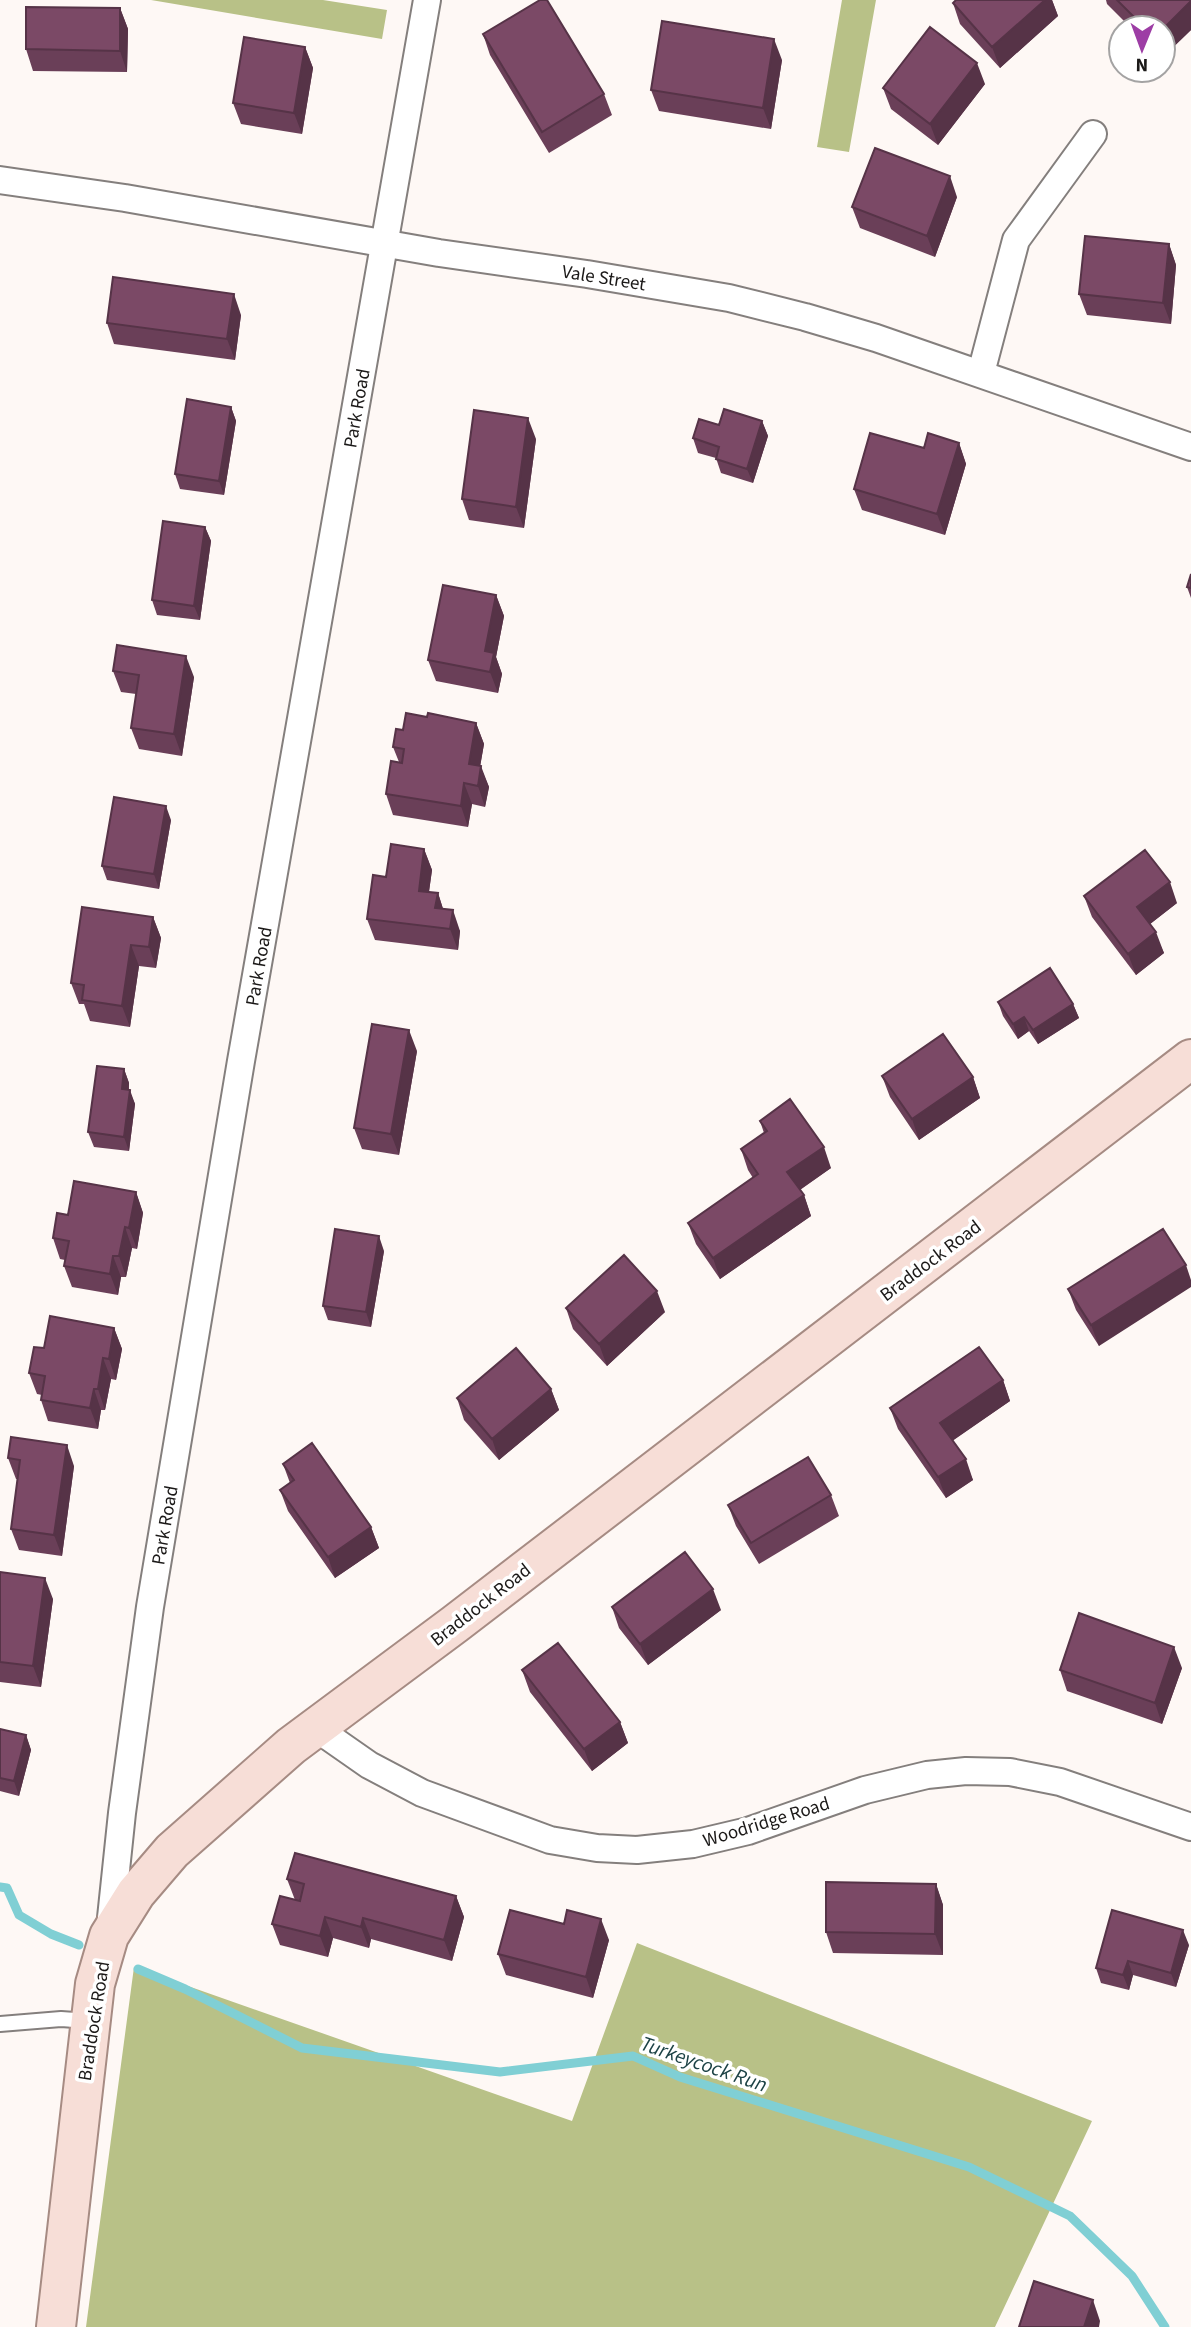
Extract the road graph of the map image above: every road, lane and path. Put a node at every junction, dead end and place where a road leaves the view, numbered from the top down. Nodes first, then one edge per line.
1 (427, 0) edge
2 (1093, 134) dead end
3 (0, 180) edge
4 (385, 243) junction
5 (981, 373) junction
6 (1191, 447) edge
7 (1191, 1059) edge
8 (316, 1728) junction
9 (1191, 1827) edge
10 (109, 1936) junction
11 (91, 2021) junction
12 (0, 2024) edge
13 (56, 2327) edge

1 - 4 street, Park Road
2 - 5 street
3 - 4 street, Vale Street
4 - 5 street, Vale Street
4 - 10 street, Park Road
5 - 6 street, Vale Street
7 - 8 main road, Braddock Road
8 - 9 street, Woodridge Road
8 - 10 main road, Braddock Road
10 - 11 main road, Braddock Road
11 - 12 lane
11 - 13 main road, Braddock Road

